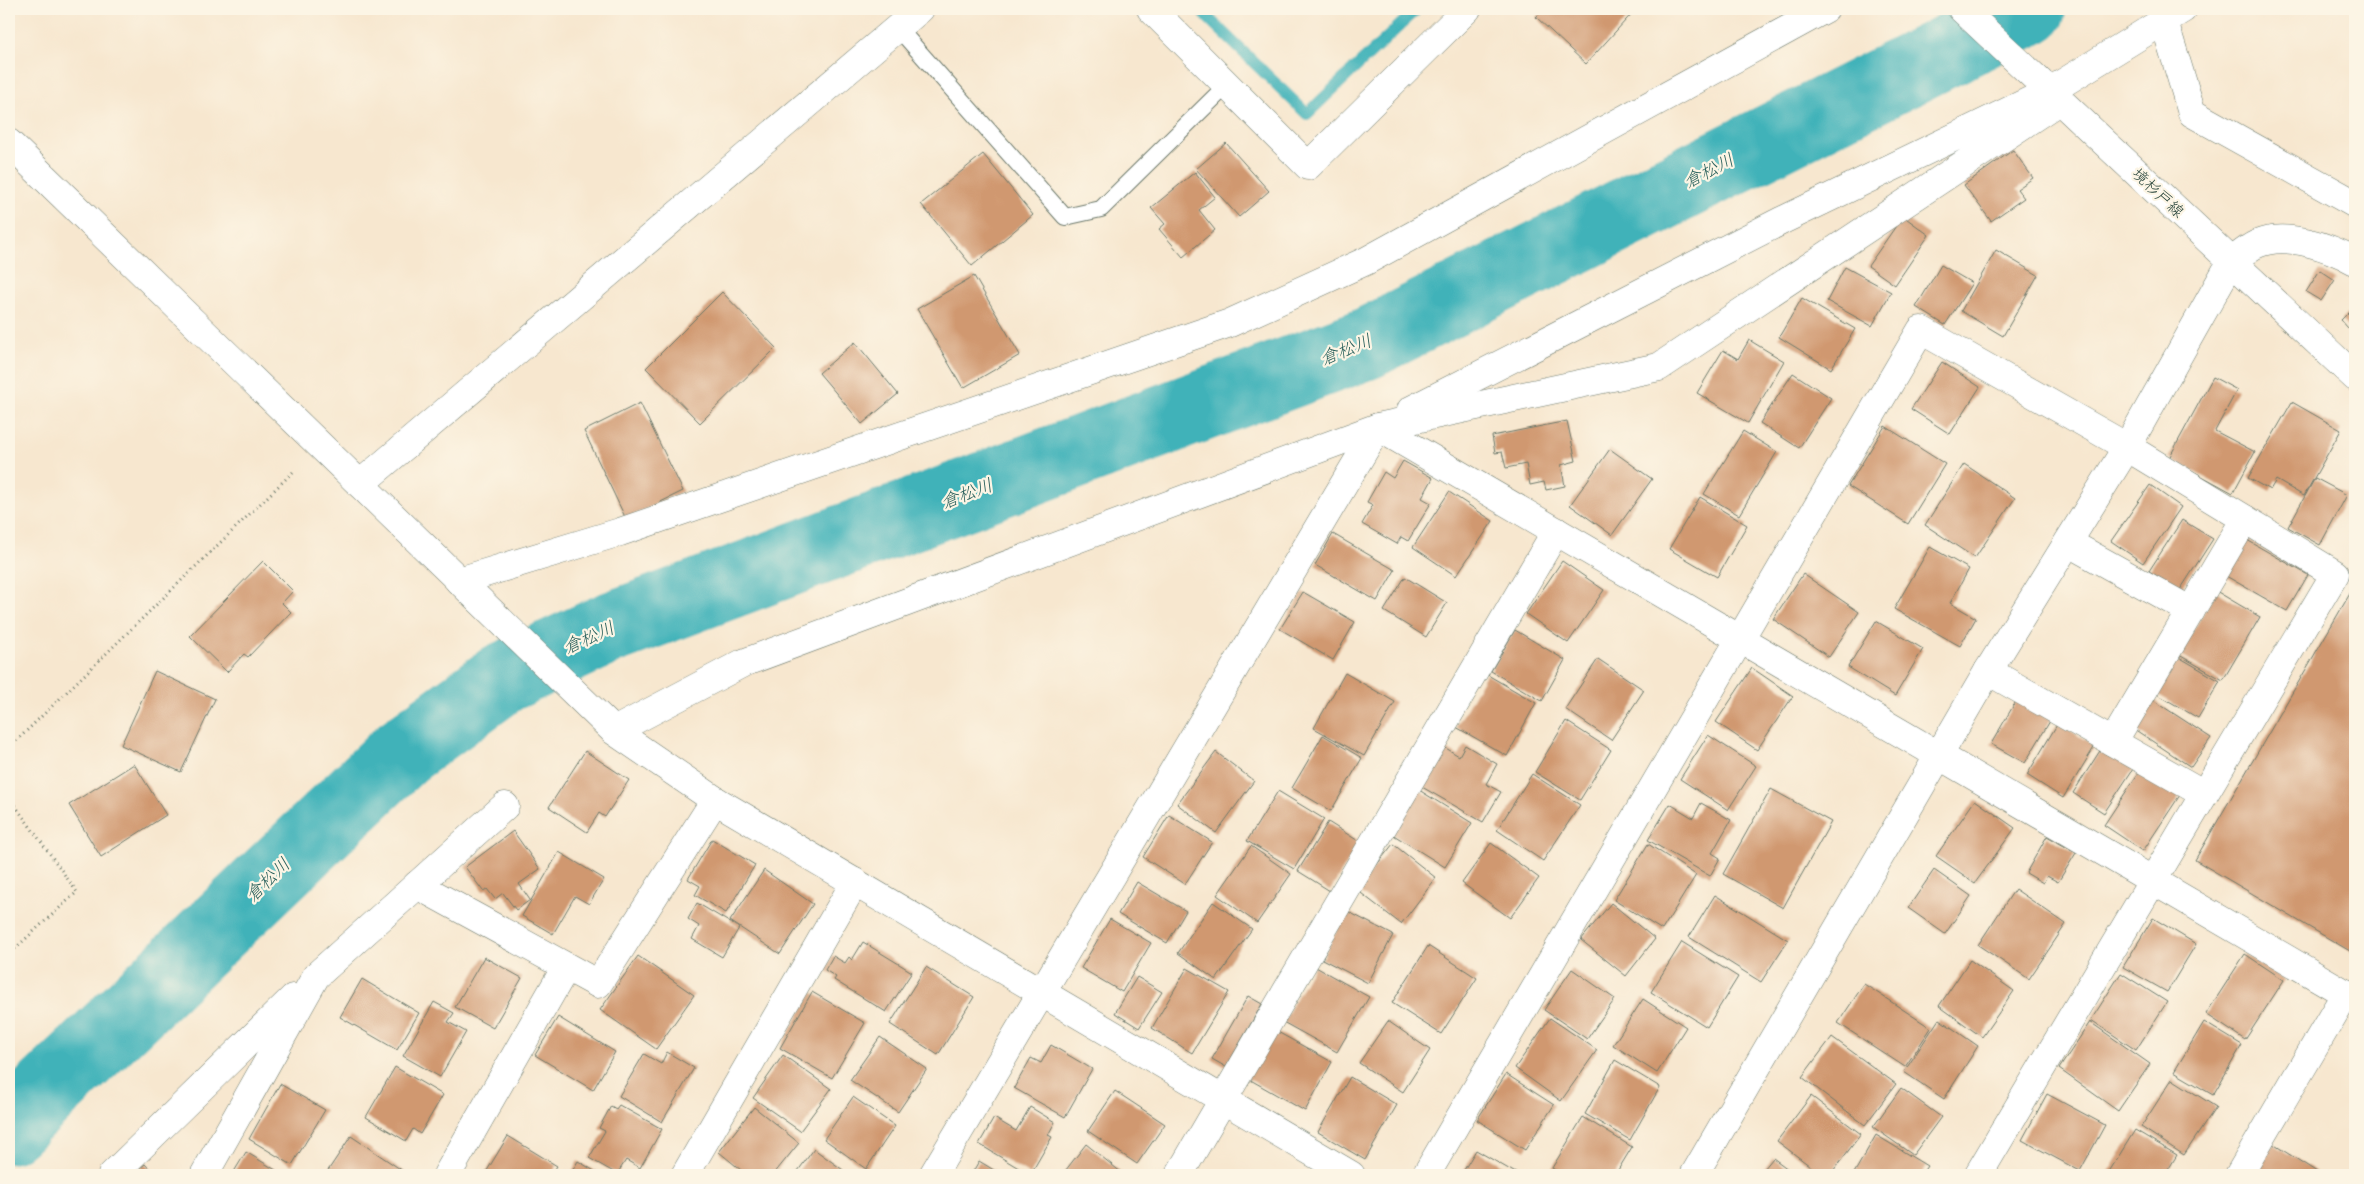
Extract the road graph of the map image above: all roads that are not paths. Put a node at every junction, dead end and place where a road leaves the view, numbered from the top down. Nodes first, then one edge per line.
1 (920, 9) edge
2 (1151, 9) edge
3 (1467, 9) edge
4 (1825, 9) edge
5 (1962, 9) edge
6 (2174, 15) edge
7 (898, 28) junction
8 (1227, 85) junction
9 (2049, 90) junction
10 (9, 143) edge
11 (2355, 204) edge
12 (2355, 261) edge
13 (2231, 262) junction
14 (2355, 377) edge
15 (1378, 426) junction
16 (2126, 447) junction
17 (360, 484) junction
18 (2245, 519) junction
19 (1556, 531) junction
20 (2069, 543) junction
21 (460, 582) junction
22 (2191, 611) junction
23 (1742, 639) junction
24 (1988, 671) junction
25 (612, 729) dead end
26 (2113, 742) junction
27 (1939, 755) junction
28 (2204, 794) junction
29 (715, 800) junction
30 (505, 806) dead end
31 (2152, 880) junction
32 (855, 882) junction
33 (417, 885) junction
34 (566, 966) junction
35 (316, 976) junction
36 (1041, 992) junction
37 (2351, 996) edge
38 (1223, 1100) junction
39 (112, 1175) edge
40 (204, 1175) edge
41 (447, 1175) edge
42 (685, 1175) edge
43 (933, 1175) edge
44 (1179, 1175) edge
45 (1351, 1175) edge
46 (1426, 1175) edge
47 (1694, 1175) edge
48 (1978, 1175) edge
49 (2239, 1175) edge

1 - 7 street
2 - 8 street
3 - 8 street
4 - 21 street
5 - 9 street, 境杉戸線
6 - 9 street
6 - 11 street
7 - 8 lane
7 - 17 street
9 - 13 street, 境杉戸線
9 - 15 street
9 - 15 street
10 - 17 street
12 - 13 street
13 - 14 street, 境杉戸線
13 - 16 street
15 - 19 street
15 - 29 street
15 - 36 street
16 - 18 street
16 - 20 street
16 - 23 street
17 - 21 street
18 - 22 street
18 - 28 street
19 - 23 street
19 - 38 street
20 - 22 street
20 - 24 street
21 - 25 street
22 - 26 street
23 - 27 street
23 - 46 street
24 - 26 street
24 - 27 street
26 - 28 street
27 - 31 street
27 - 47 street
28 - 31 street
29 - 32 street
29 - 34 street
30 - 33 street
31 - 37 street
31 - 48 street
32 - 36 street
32 - 42 street
33 - 34 street
33 - 35 street
34 - 41 street
35 - 39 street
35 - 40 street
36 - 38 street
36 - 43 street
37 - 49 street
38 - 44 street
38 - 45 street

